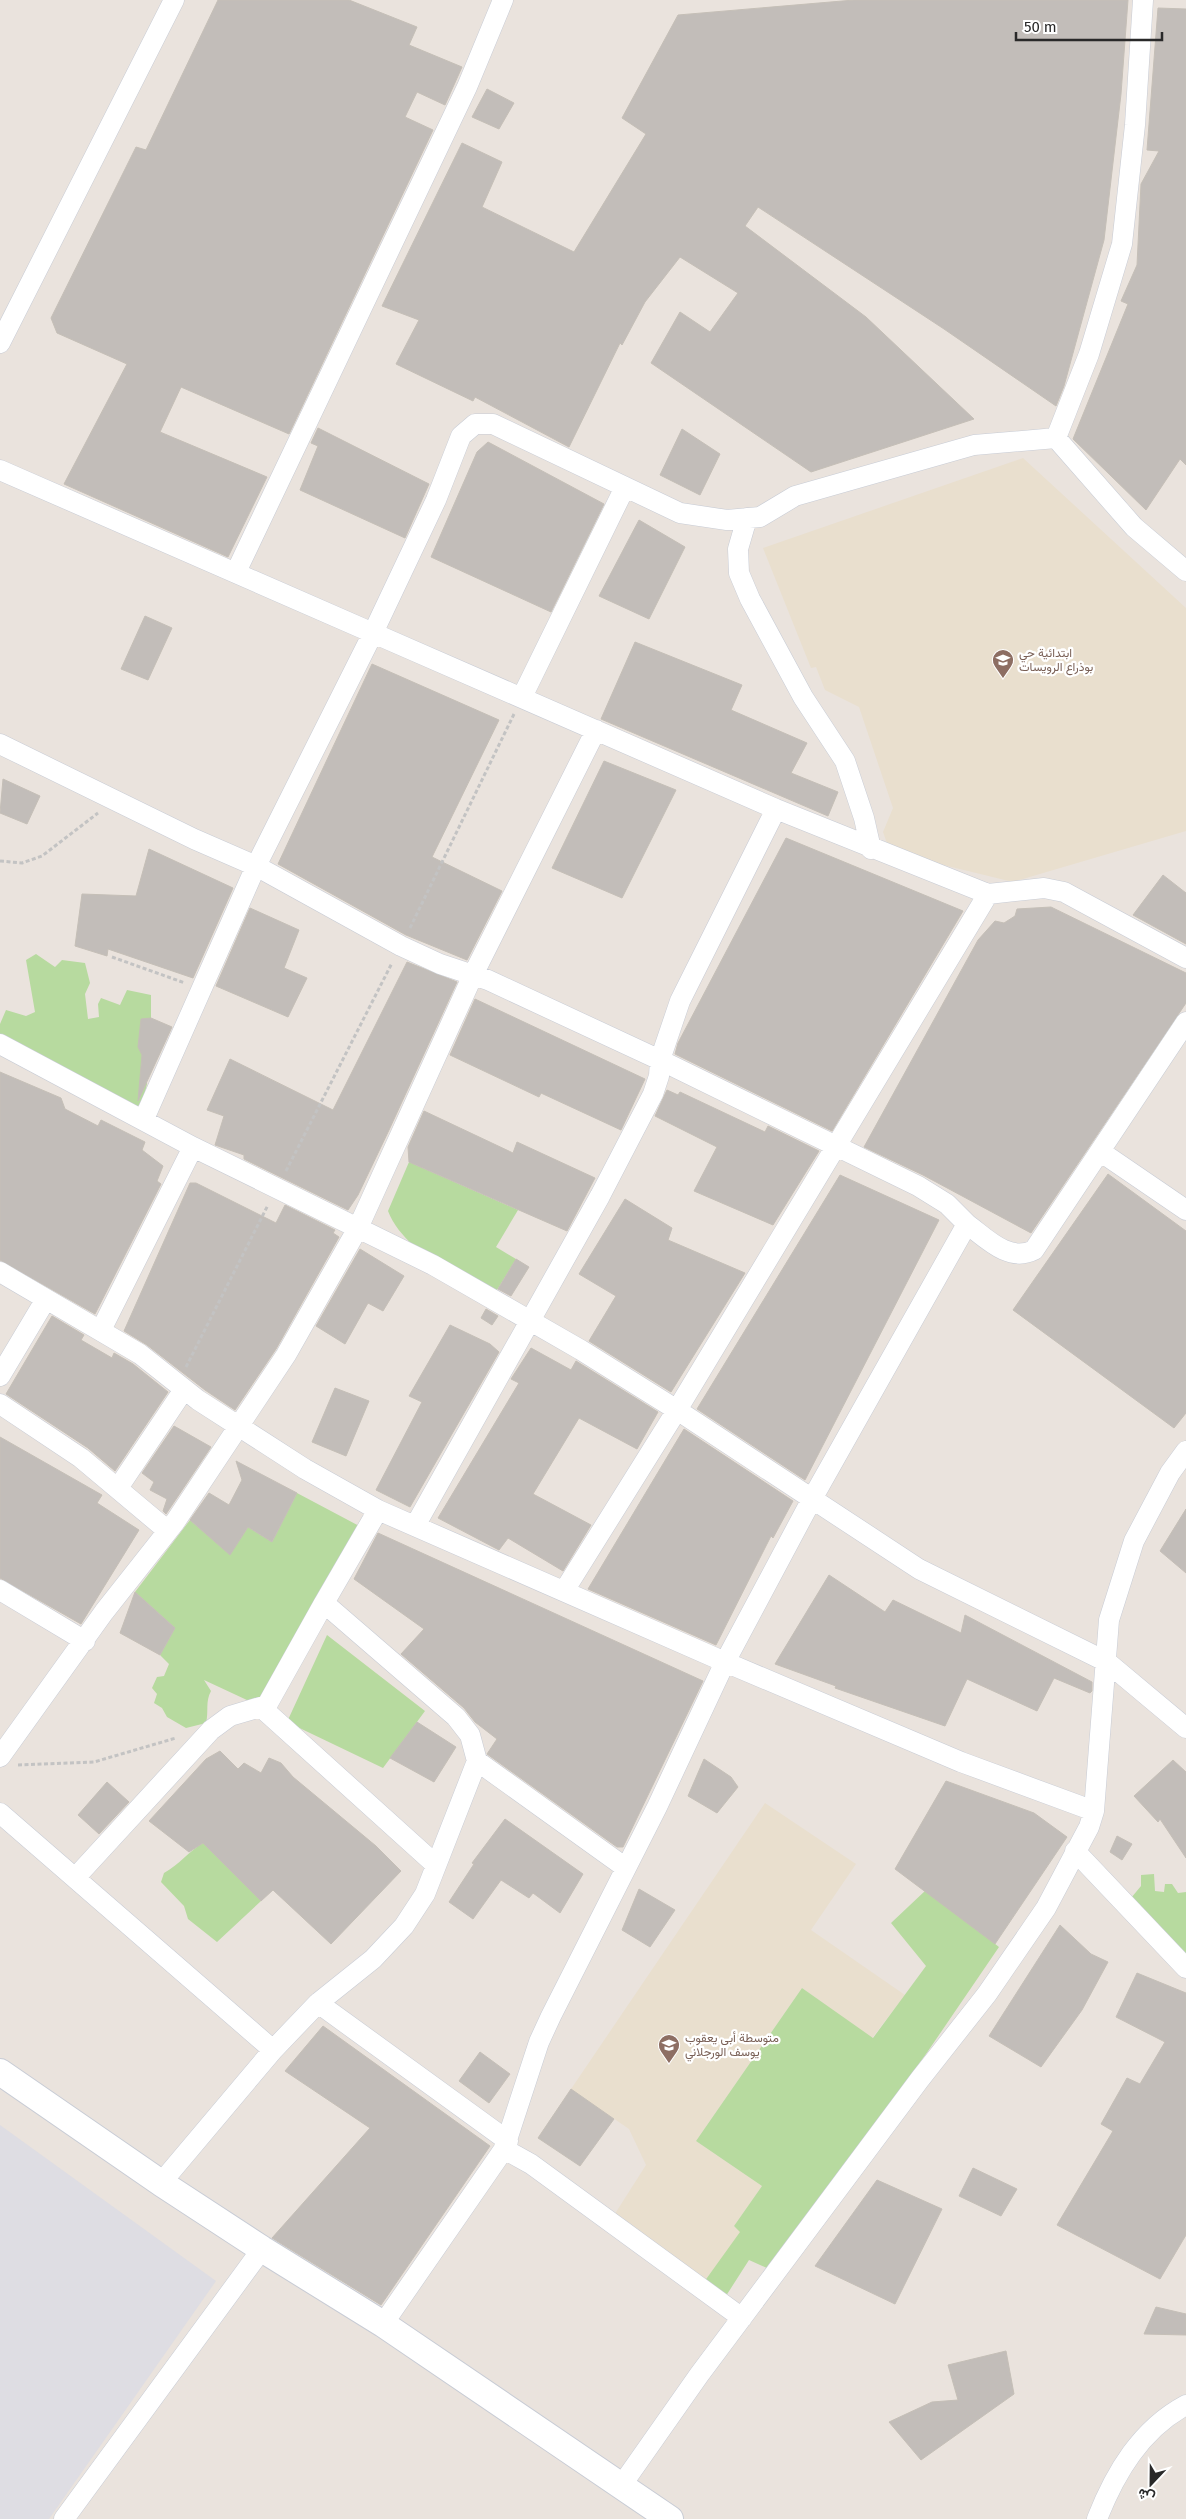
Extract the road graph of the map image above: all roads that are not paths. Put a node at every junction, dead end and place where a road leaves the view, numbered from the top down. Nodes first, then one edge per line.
1 (174, 0) edge
2 (503, 0) edge
3 (1143, 0) edge
4 (0, 343) edge
5 (1056, 438) junction
6 (0, 470) edge
7 (625, 487) junction
8 (747, 518) junction
9 (1186, 571) edge
10 (236, 572) junction
11 (373, 633) junction
12 (522, 697) junction
13 (596, 730) junction
14 (0, 744) edge
15 (776, 809) junction
16 (871, 849) junction
17 (256, 866) junction
18 (988, 894) junction
19 (1186, 958) edge
20 (473, 975) junction
21 (1186, 1022) edge
22 (0, 1044) edge
23 (660, 1060) junction
24 (144, 1119) junction
25 (836, 1146) junction
26 (193, 1147) junction
27 (1101, 1152) junction
28 (1186, 1210) edge
29 (967, 1224) junction
30 (358, 1228) junction
31 (0, 1272) edge
32 (46, 1299) junction
33 (530, 1320) junction
34 (101, 1330) junction
35 (0, 1376) edge
36 (180, 1388) junction
37 (0, 1404) edge
38 (677, 1410) junction
39 (240, 1427) junction
40 (1186, 1451) edge
41 (118, 1488) junction
42 (812, 1499) junction
43 (378, 1510) junction
44 (415, 1526) junction
45 (168, 1530) junction
46 (0, 1590) edge
47 (564, 1591) junction
48 (324, 1604) junction
49 (85, 1641) junction
50 (725, 1662) junction
51 (1107, 1662) junction
52 (262, 1708) junction
53 (1186, 1728) edge
54 (7, 1761) edge
55 (477, 1761) junction
56 (1094, 1811) junction
57 (0, 1813) edge
58 (1075, 1851) junction
59 (436, 1865) junction
60 (626, 1868) junction
61 (75, 1878) junction
62 (1186, 1968) edge
63 (318, 2003) junction
64 (273, 2050) junction
65 (0, 2072) edge
66 (506, 2145) junction
67 (161, 2183) junction
68 (262, 2250) junction
69 (742, 2318) junction
70 (383, 2324) junction
71 (1186, 2405) edge
72 (621, 2486) junction
73 (64, 2519) edge
74 (670, 2519) edge
75 (1097, 2519) edge

1 - 4 street
2 - 10 street
3 - 5 street
5 - 8 street
5 - 9 street
6 - 10 street
7 - 8 street
7 - 11 street
7 - 12 street
8 - 16 street
10 - 11 street
11 - 12 street
11 - 17 street
12 - 13 street
13 - 15 street
13 - 20 street
14 - 17 street
15 - 16 street
15 - 23 street
16 - 18 street
17 - 20 street
17 - 24 street
18 - 19 street
18 - 25 street
20 - 23 street
20 - 30 street
21 - 27 street
22 - 24 street
23 - 25 street
23 - 33 street
24 - 26 street
25 - 29 street
25 - 38 street
26 - 30 street
26 - 34 street
27 - 28 street
27 - 29 street
29 - 42 street
30 - 33 street
30 - 39 street
31 - 32 street
32 - 34 street
32 - 35 street
33 - 38 street
33 - 44 street
34 - 36 street
36 - 39 street
36 - 41 street
37 - 41 street
38 - 42 street
38 - 47 street
39 - 43 street
39 - 45 street
40 - 51 street
41 - 45 street
42 - 50 street
42 - 51 street
43 - 44 street
43 - 48 street
44 - 47 street
45 - 49 street
46 - 49 street
47 - 50 street
48 - 52 street
48 - 55 street
49 - 54 street
50 - 56 street
50 - 60 street
51 - 53 street
51 - 56 street
52 - 59 street
52 - 61 street
55 - 59 street
55 - 60 street
56 - 58 street
57 - 61 street
58 - 62 street
58 - 69 street
59 - 63 street
60 - 66 street
61 - 64 street
63 - 64 street
63 - 66 street
64 - 67 street
65 - 67 street
66 - 69 street
66 - 70 street
67 - 68 street
68 - 70 street
68 - 73 street
69 - 72 street
70 - 72 street
71 - 75 street
72 - 74 street

